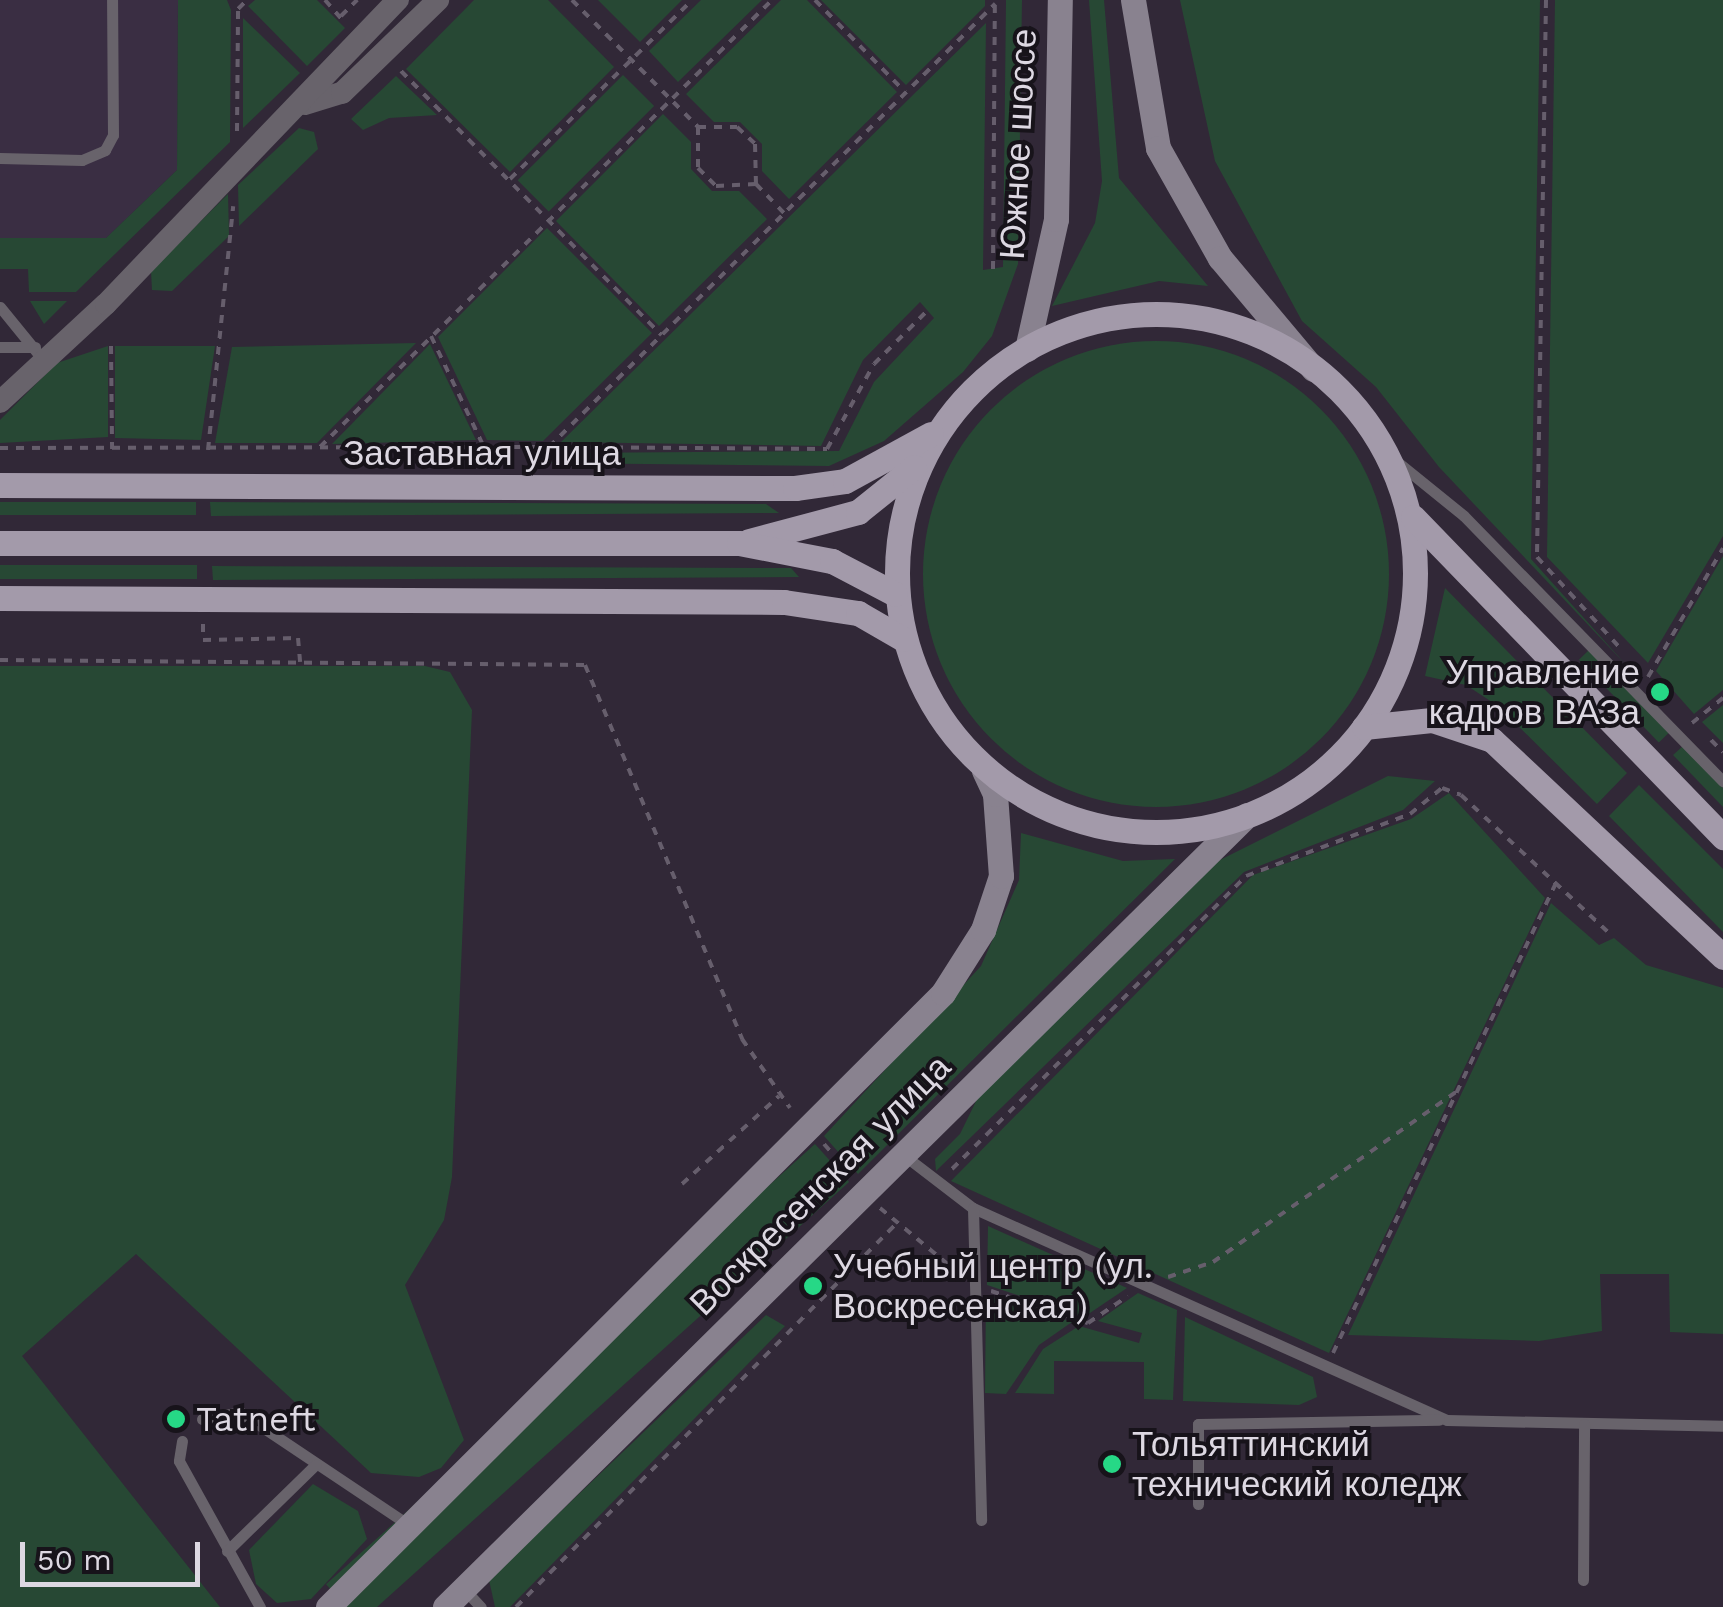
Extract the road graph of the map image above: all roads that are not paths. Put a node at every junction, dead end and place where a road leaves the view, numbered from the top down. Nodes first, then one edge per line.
1 (112, 0) edge
2 (398, 0) edge
3 (438, 0) edge
4 (1060, 0) edge
5 (1133, 0) edge
6 (305, 104) junction
7 (0, 158) edge
8 (0, 307) edge
9 (0, 347) edge
10 (1027, 349) junction
11 (40, 354) junction
12 (1313, 368) junction
13 (0, 402) edge
14 (947, 422) junction
15 (1390, 456) junction
16 (921, 462) junction
17 (0, 486) edge
18 (1414, 517) junction
19 (0, 543) edge
20 (739, 543) junction
21 (895, 594) junction
22 (0, 598) edge
23 (903, 639) junction
24 (1364, 727) junction
25 (984, 770) junction
26 (1723, 781) edge
27 (1247, 815) junction
28 (1723, 837) edge
29 (1723, 957) edge
30 (902, 1153) junction
31 (973, 1208) junction
32 (202, 1419) dead end
33 (1447, 1420) junction
34 (1584, 1424) junction
35 (1723, 1426) edge
36 (182, 1441) dead end
37 (316, 1464) junction
38 (1198, 1504) dead end
39 (981, 1520) dead end
40 (410, 1526) junction
41 (227, 1550) junction
42 (1583, 1580) dead end
43 (463, 1601) edge
44 (260, 1607) edge
45 (328, 1607) edge

1 - 7 lane
2 - 6 street
3 - 6 street
4 - 10 main road, Южное шоссе
5 - 12 main road
6 - 11 street
8 - 11 lane
9 - 11 lane
10 - 12 main road
10 - 14 main road
11 - 13 street
12 - 15 main road
14 - 16 main road
14 - 17 main road, Заставная улица
15 - 18 main road
15 - 26 lane
16 - 20 main road
16 - 21 main road
18 - 24 main road
18 - 28 main road
19 - 20 main road
20 - 21 main road
21 - 23 main road
22 - 23 main road
23 - 25 main road
24 - 27 main road
24 - 29 main road
25 - 27 main road
25 - 40 main road, Воскресенская улица
27 - 30 main road, Воскресенская улица
30 - 31 lane
30 - 43 main road, Воскресенская улица
31 - 33 lane
31 - 39 lane
32 - 37 lane
33 - 34 lane
33 - 38 lane
34 - 35 lane
34 - 42 lane
36 - 41 lane
37 - 40 lane
37 - 41 lane
40 - 45 main road, Воскресенская улица
41 - 44 lane

